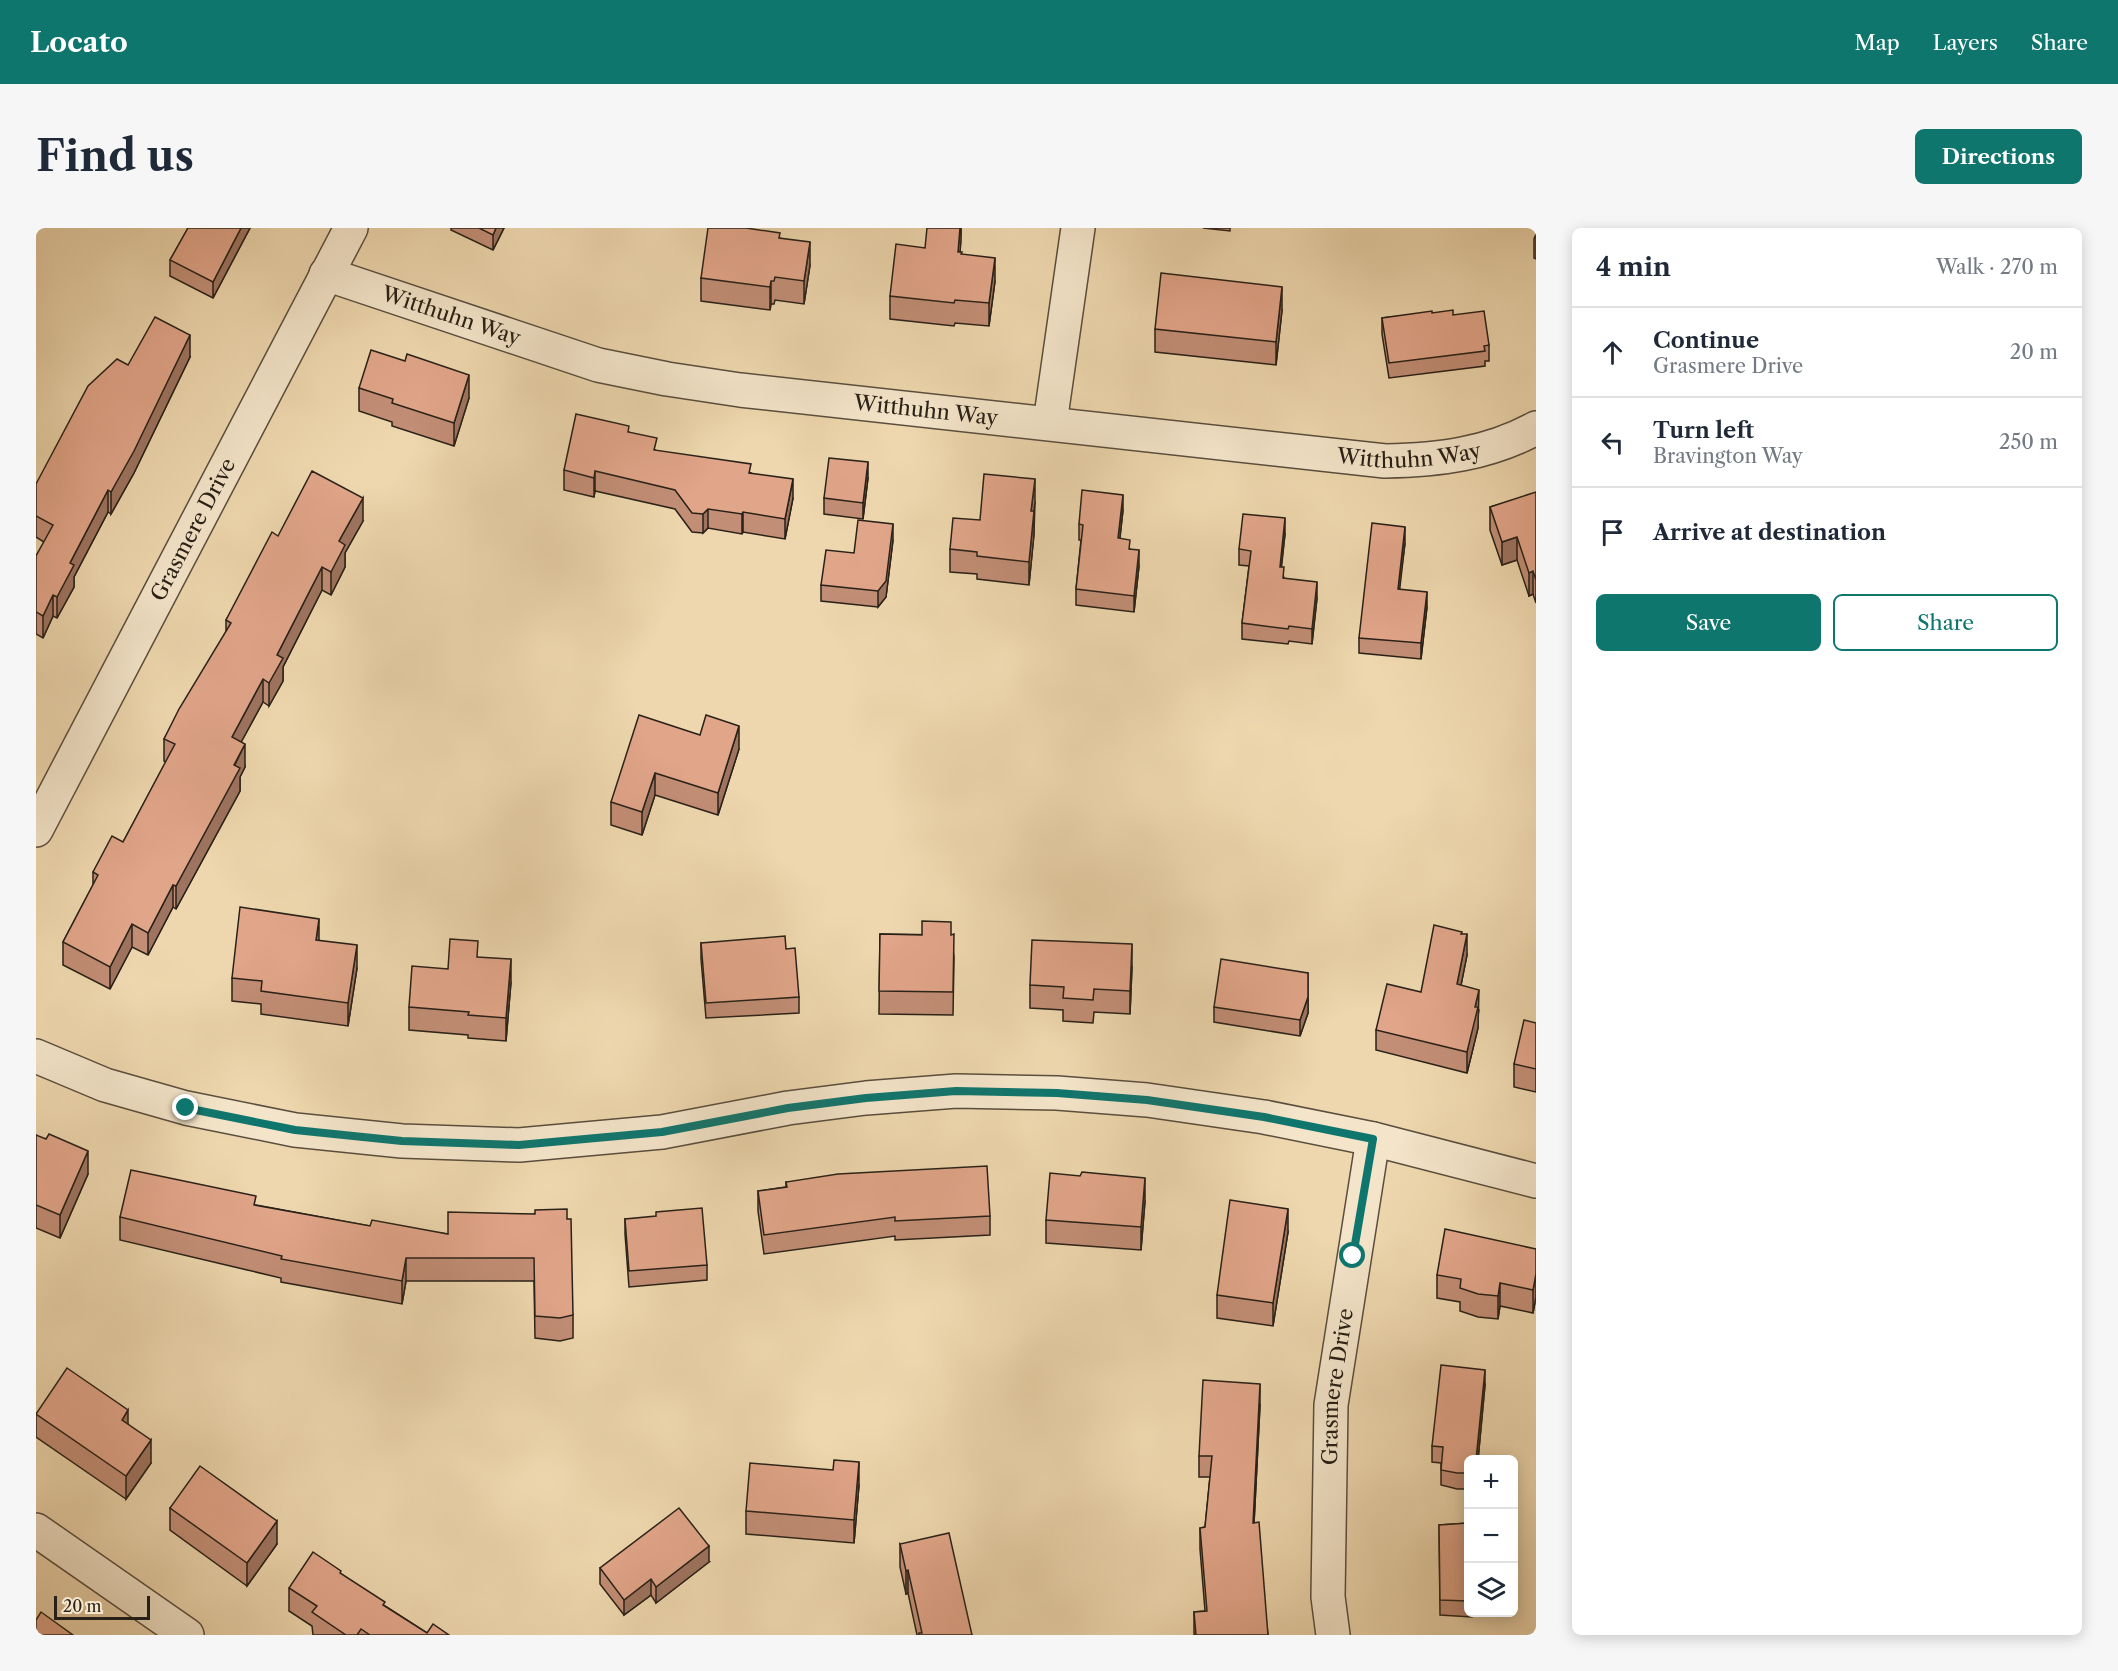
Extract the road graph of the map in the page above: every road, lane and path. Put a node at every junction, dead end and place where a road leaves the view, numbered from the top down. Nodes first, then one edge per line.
1 (351, 228) edge
2 (1078, 228) edge
3 (326, 274) junction
4 (1050, 423) junction
5 (1536, 428) edge
6 (36, 830) edge
7 (36, 1056) edge
8 (1373, 1139) junction
9 (1536, 1181) edge
10 (36, 1530) edge
11 (186, 1635) edge
12 (1333, 1635) edge

1 - 3 street, Grasmere Drive
2 - 4 street
3 - 4 street, Witthuhn Way
3 - 6 street, Grasmere Drive
4 - 5 street, Witthuhn Way
7 - 8 street
8 - 9 street
8 - 12 street, Grasmere Drive
10 - 11 street

